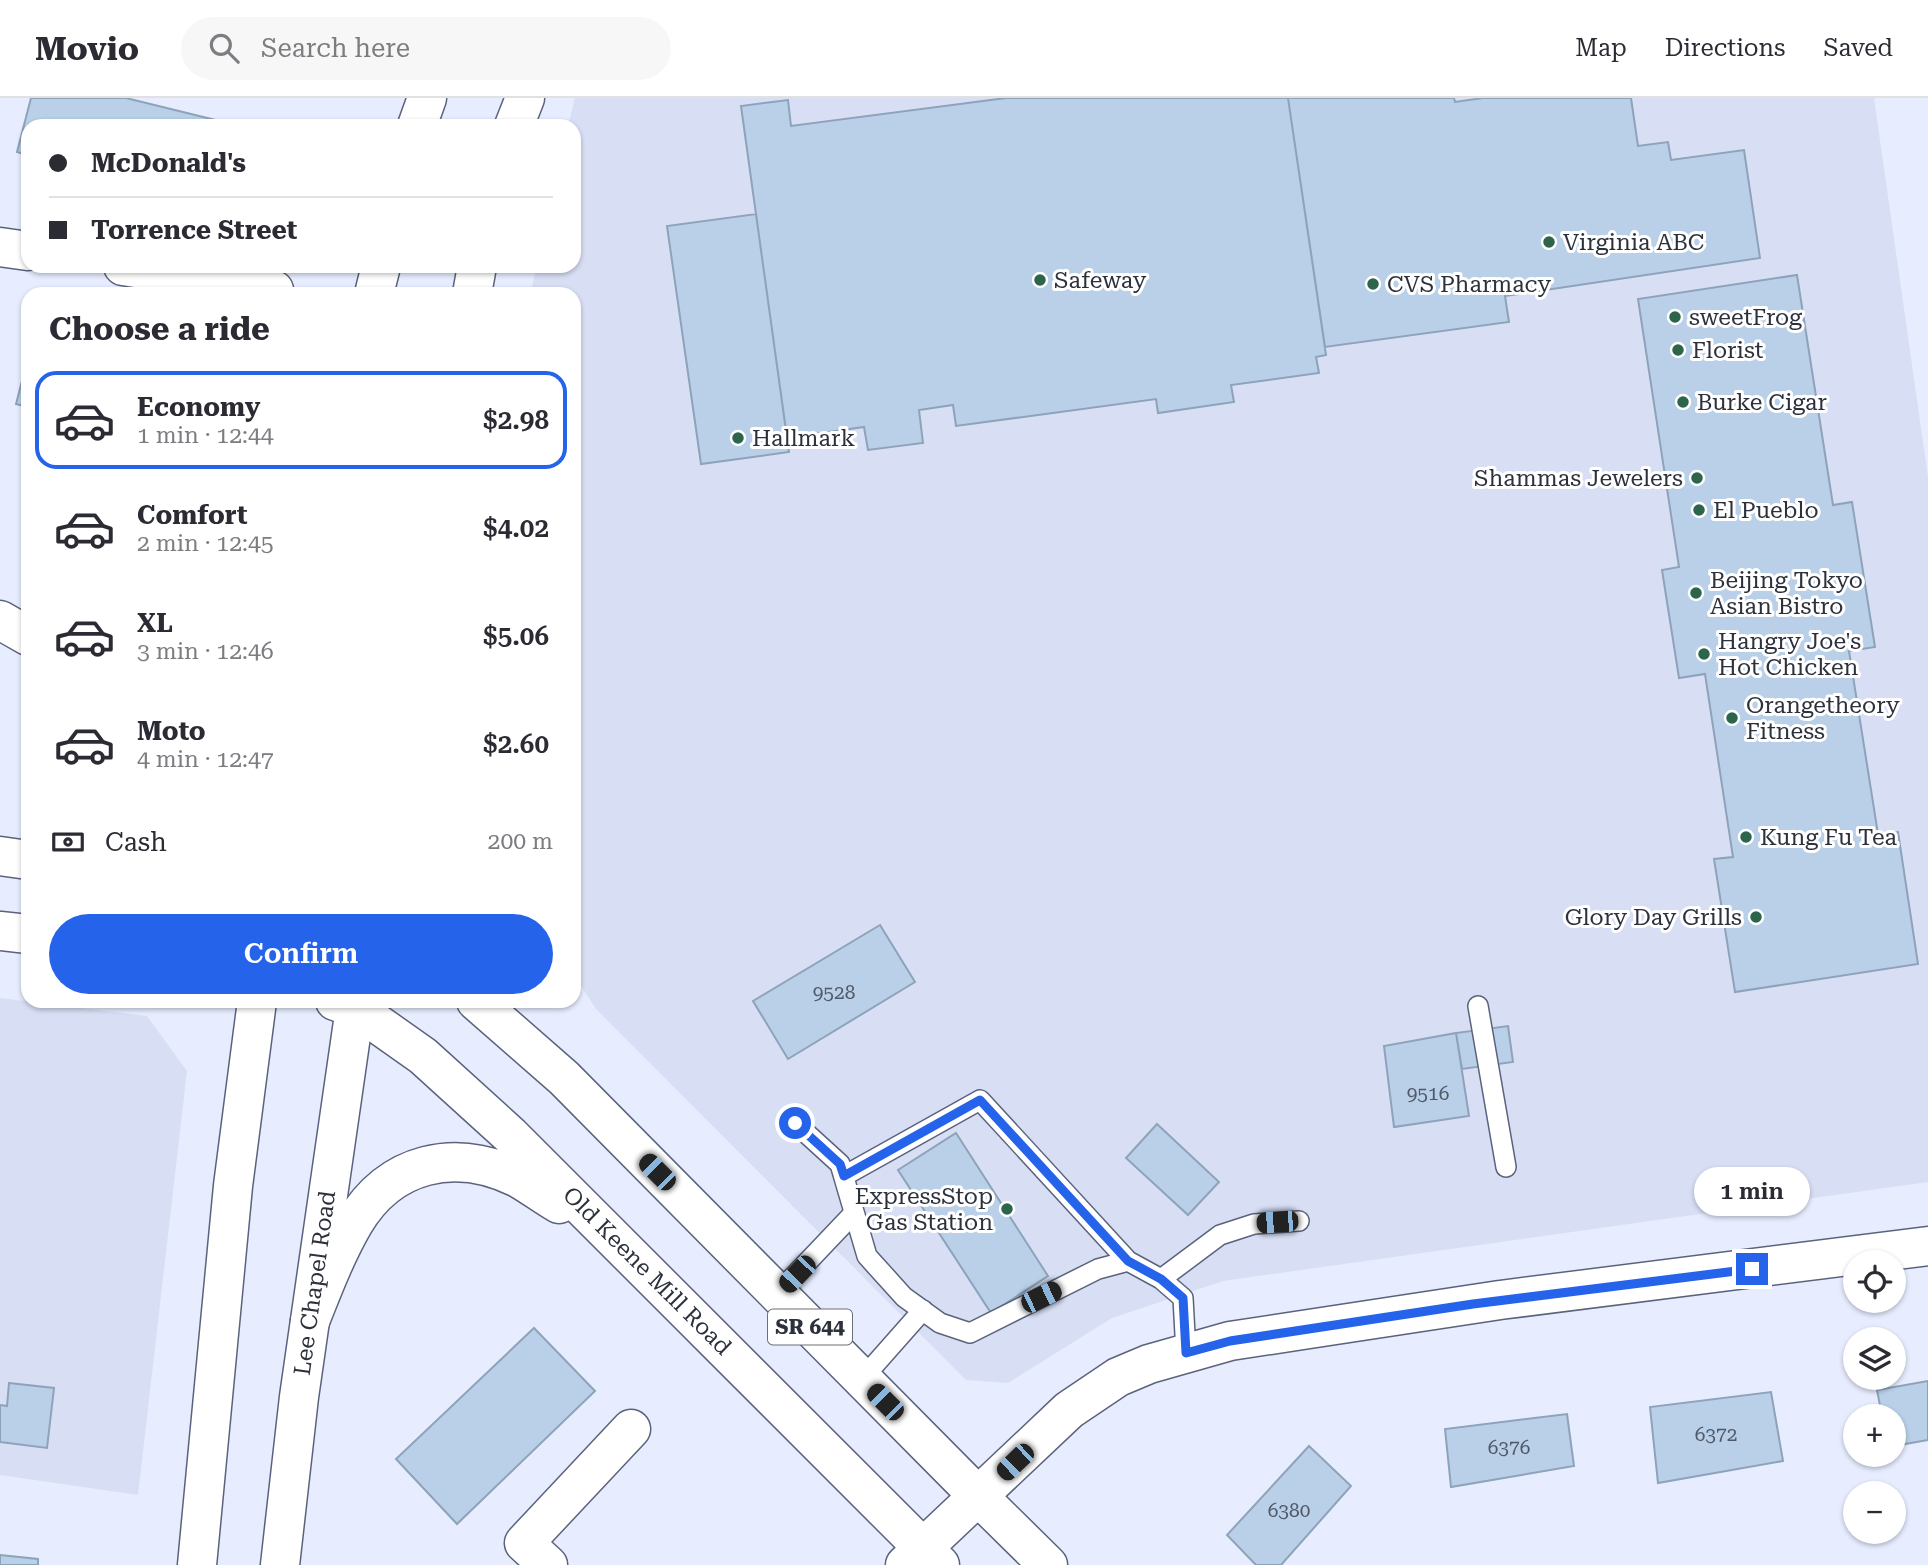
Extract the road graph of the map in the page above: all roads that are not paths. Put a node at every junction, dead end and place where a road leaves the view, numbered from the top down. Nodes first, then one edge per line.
1 (427, 98) edge
2 (525, 98) edge
3 (420, 119) edge
4 (517, 119) edge
5 (0, 247) edge
6 (21, 250) edge
7 (167, 273) edge
8 (255, 287) edge
9 (0, 620) edge
10 (21, 632) edge
11 (0, 856) edge
12 (21, 859) edge
13 (0, 931) edge
14 (21, 933) edge
15 (1478, 1006) dead end
16 (256, 1008) edge
17 (348, 1008) edge
18 (356, 1008) edge
19 (484, 1008) edge
20 (795, 1123) dead end
21 (1506, 1167) dead end
22 (844, 1176) junction
23 (854, 1213) junction
24 (1299, 1221) dead end
25 (622, 1246) junction
26 (1928, 1246) edge
27 (1128, 1261) junction
28 (1161, 1279) junction
29 (777, 1294) junction
30 (923, 1310) junction
31 (310, 1321) junction
32 (1186, 1353) junction
33 (862, 1379) junction
34 (631, 1429) dead end
35 (978, 1497) junction
36 (923, 1559) edge
37 (197, 1565) edge
38 (280, 1565) edge
39 (548, 1565) edge
40 (1048, 1565) edge

1 - 3 main road
2 - 4 main road
5 - 6 main road
7 - 8 main road
9 - 10 main road
11 - 12 main road
13 - 14 main road
15 - 21 lane
16 - 37 main road
17 - 31 main road, Lee Chapel Road
18 - 25 main road, Old Keene Mill Road
19 - 29 main road, SR 644
20 - 22 lane
22 - 23 lane
22 - 27 lane
23 - 29 lane
23 - 30 lane
24 - 28 lane
25 - 31 main road
25 - 36 main road, Old Keene Mill Road
26 - 32 main road
27 - 28 lane
27 - 30 lane
28 - 32 lane
29 - 33 main road, SR 644
30 - 33 lane
31 - 38 main road, Lee Chapel Road
32 - 35 main road
33 - 35 main road, SR 644
34 - 39 main road
35 - 36 main road
35 - 40 main road, SR 644

